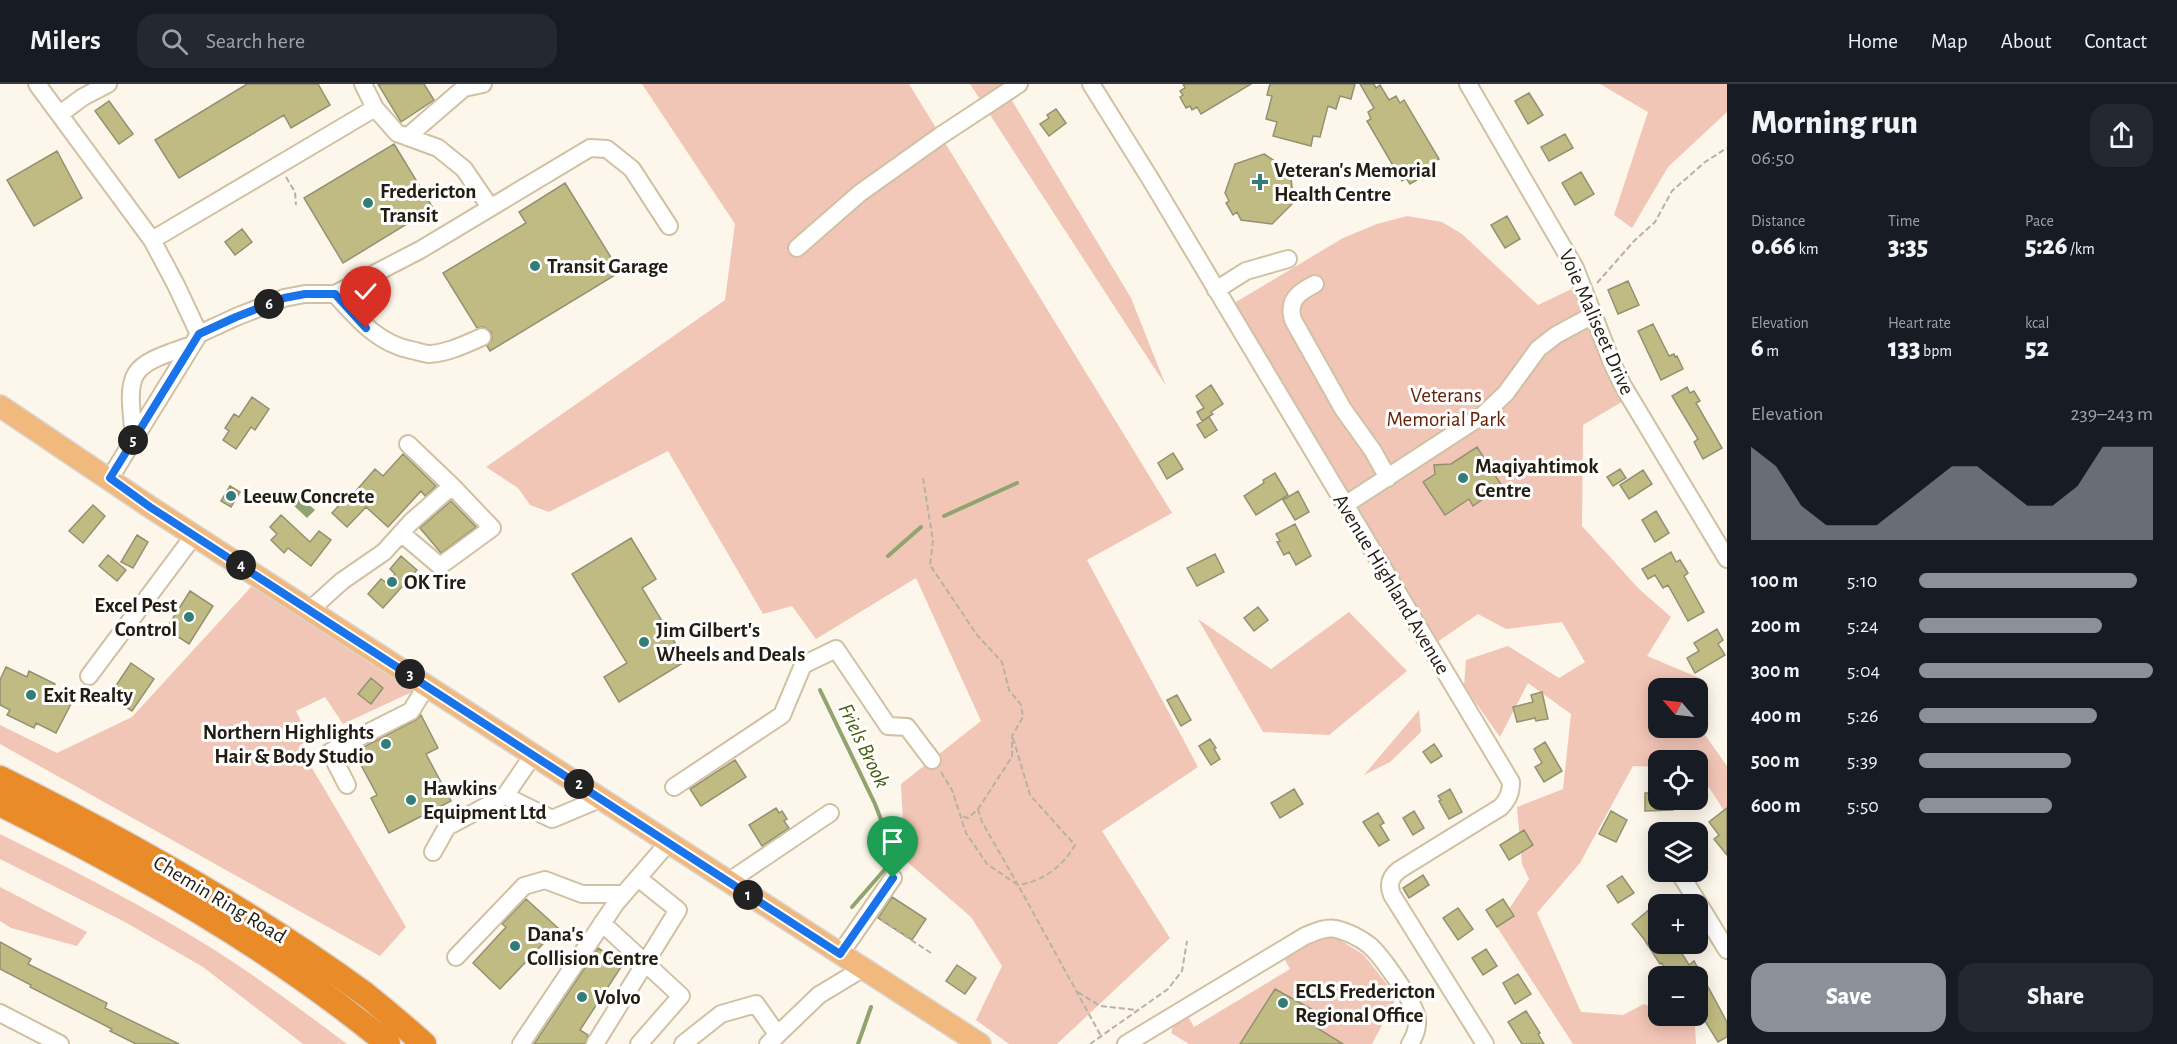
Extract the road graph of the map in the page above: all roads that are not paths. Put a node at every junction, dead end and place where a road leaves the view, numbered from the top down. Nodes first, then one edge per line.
1 (38, 84) edge
2 (108, 84) edge
3 (363, 84) edge
4 (483, 84) edge
5 (1019, 84) edge
6 (1091, 84) edge
7 (1468, 84) edge
8 (464, 86) edge
9 (375, 108) junction
10 (60, 114) junction
11 (407, 137) junction
12 (489, 207) junction
13 (669, 226) dead end
14 (152, 240) junction
15 (797, 248) dead end
16 (1288, 259) dead end
17 (1315, 284) dead end
18 (1216, 290) junction
19 (335, 294) junction
20 (1593, 315) junction
21 (482, 337) dead end
22 (195, 340) junction
23 (0, 406) edge
24 (134, 438) junction
25 (408, 444) dead end
26 (110, 478) junction
27 (1388, 478) junction
28 (452, 486) junction
29 (1345, 506) junction
30 (401, 533) junction
31 (195, 534) junction
32 (1727, 559) edge
33 (311, 609) junction
34 (89, 676) dead end
35 (427, 685) junction
36 (533, 755) junction
37 (932, 760) road end
38 (0, 778) edge
39 (347, 785) dead end
40 (674, 788) dead end
41 (505, 796) junction
42 (602, 798) junction
43 (0, 804) edge
44 (830, 813) dead end
45 (669, 842) junction
46 (433, 852) dead end
47 (638, 878) junction
48 (893, 878) dead end
49 (728, 882) junction
50 (1685, 882) edge
51 (624, 894) junction
52 (602, 923) junction
53 (1727, 950) edge
54 (840, 954) junction
55 (456, 957) dead end
56 (645, 962) junction
57 (862, 969) junction
58 (0, 1013) edge
59 (773, 1039) edge
60 (60, 1044) edge
61 (388, 1044) edge
62 (424, 1044) edge
63 (521, 1044) edge
64 (595, 1044) edge
65 (639, 1044) edge
66 (683, 1044) edge
67 (980, 1044) edge
68 (1126, 1044) edge
69 (1410, 1044) edge
70 (1485, 1044) edge

1 - 10 street
2 - 10 street
3 - 9 street
4 - 8 street
5 - 15 street
6 - 18 street, Avenue Highland Avenue
7 - 20 street, Voie Maliseet Drive
8 - 11 street
9 - 11 street
9 - 14 street
10 - 14 street
11 - 12 street
12 - 13 street
12 - 19 street
14 - 22 street
16 - 18 street
17 - 27 street
18 - 29 street, Avenue Highland Avenue
19 - 21 street
19 - 22 street
20 - 27 street
20 - 32 street, Voie Maliseet Drive
22 - 24 street
22 - 24 street
23 - 26 main road
24 - 26 street
25 - 28 street
26 - 31 main road
27 - 29 street
28 - 30 street
28 - 30 street
29 - 70 street, Avenue Highland Avenue
30 - 33 street
31 - 33 main road
31 - 34 street
33 - 35 main road
35 - 36 main road
35 - 39 street
36 - 41 street
36 - 42 main road
37 - 40 street
38 - 62 highway, Chemin Ring Road
41 - 42 street
41 - 46 street
42 - 45 main road
43 - 61 highway, Chemin Ring Road
44 - 49 street
45 - 47 street
45 - 49 main road
47 - 51 street
47 - 56 street
48 - 54 street
49 - 54 main road
50 - 53 street
51 - 52 street
51 - 55 street
52 - 56 street
52 - 63 street
54 - 57 main road
56 - 64 street
56 - 65 street
57 - 59 street
57 - 67 main road
58 - 60 street
59 - 66 street
68 - 69 street

